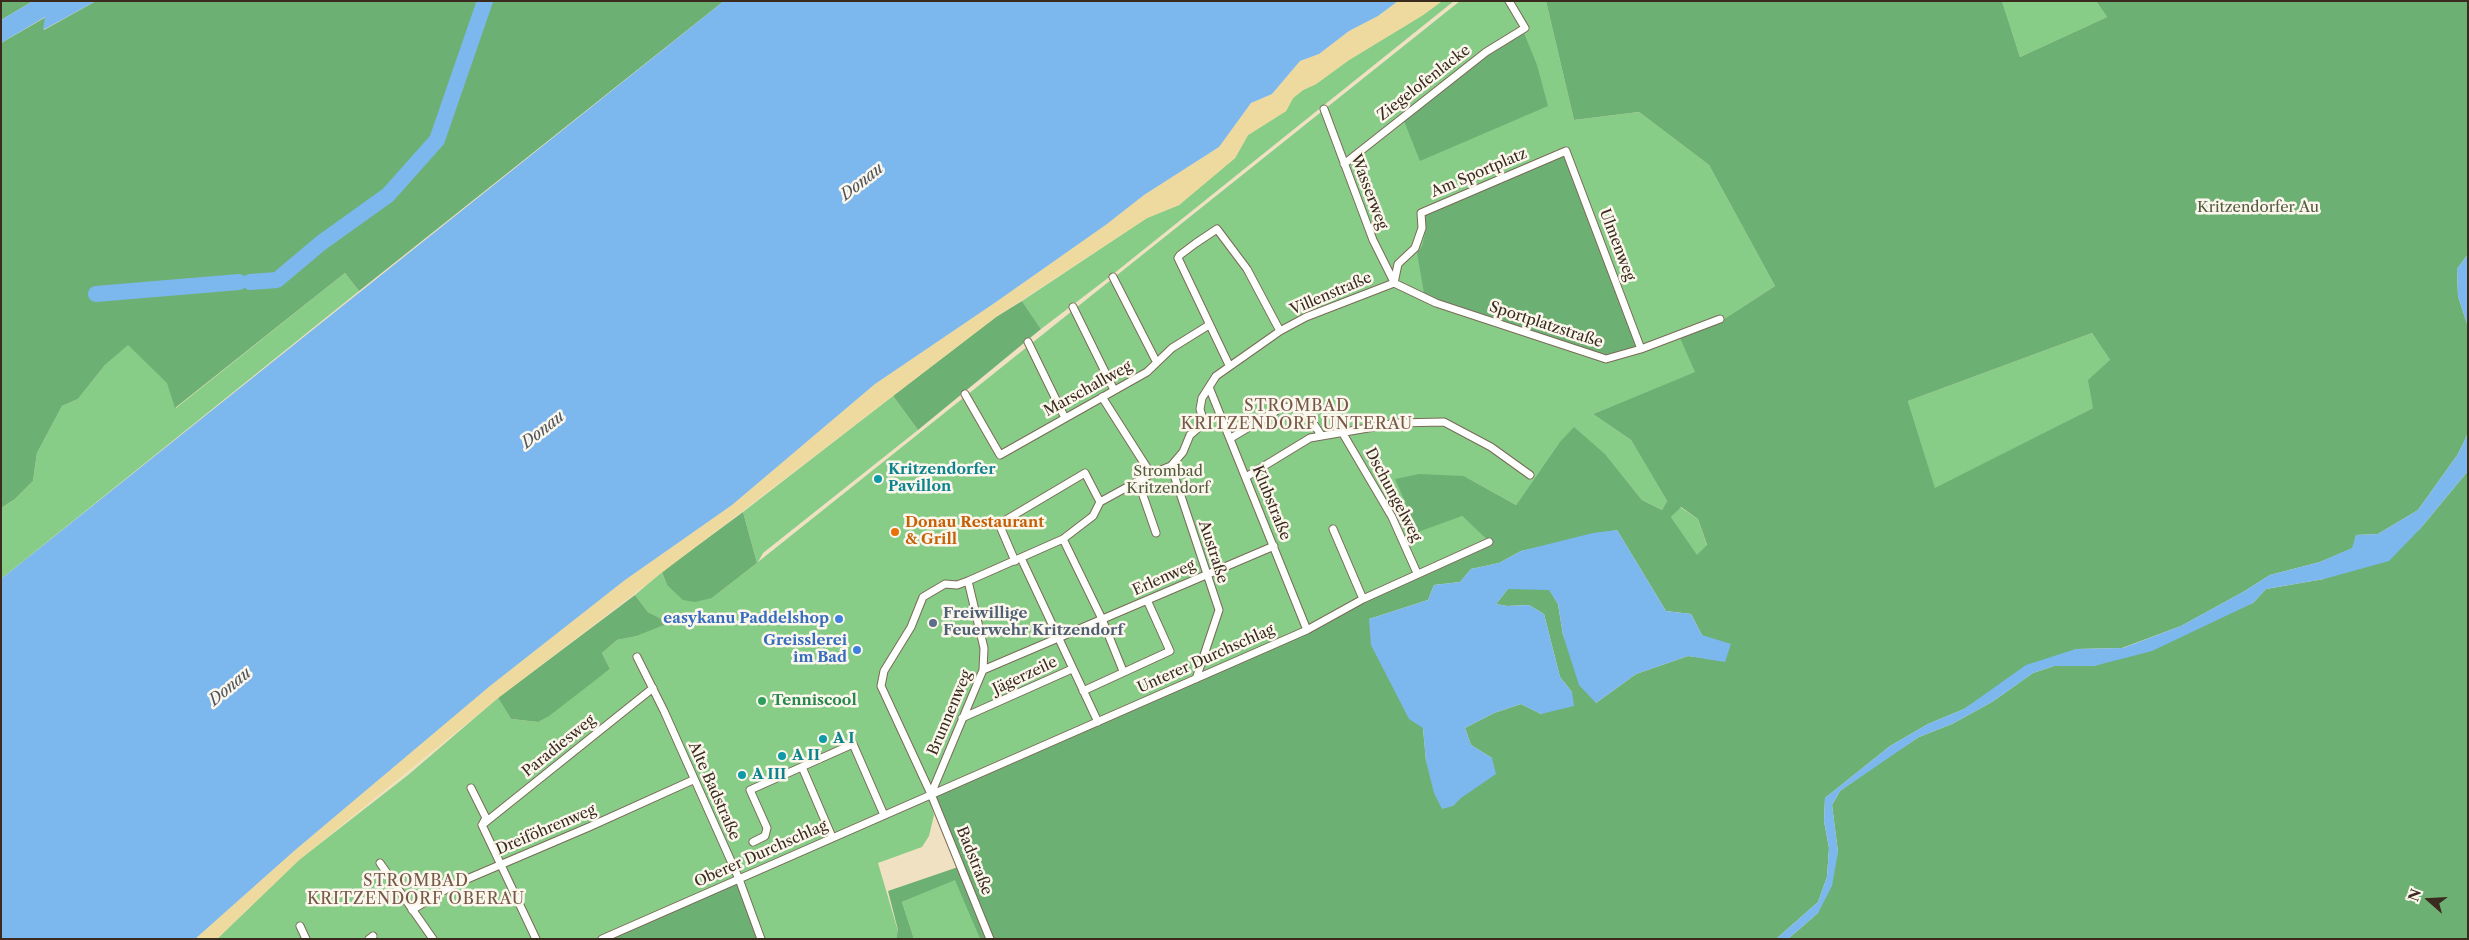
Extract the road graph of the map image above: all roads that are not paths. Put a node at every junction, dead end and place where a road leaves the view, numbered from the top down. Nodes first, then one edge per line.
1 (1509, 1) edge
2 (1324, 109) dead end
3 (1566, 151) joint
4 (1344, 164) junction
5 (1113, 277) dead end
6 (1394, 283) junction
7 (1073, 307) dead end
8 (1720, 319) dead end
9 (1209, 325) junction
10 (1280, 331) junction
11 (1028, 342) dead end
12 (1641, 349) junction
13 (1156, 361) junction
14 (1229, 365) junction
15 (1209, 387) junction
16 (1114, 390) junction
17 (965, 394) dead end
18 (1102, 397) junction
19 (1065, 418) junction
20 (1342, 432) junction
21 (1321, 435) junction
22 (1231, 438) junction
23 (1171, 466) junction
24 (1152, 474) junction
25 (1530, 475) dead end
26 (1246, 477) junction
27 (1138, 481) junction
28 (1100, 502) junction
29 (1333, 528) dead end
30 (1156, 533) dead end
31 (1063, 539) junction
32 (1489, 542) dead end
33 (1274, 546) junction
34 (1018, 559) junction
35 (1206, 574) junction
36 (1417, 574) junction
37 (968, 581) junction
38 (1363, 599) junction
39 (1147, 600) junction
40 (1102, 620) junction
41 (1307, 630) junction
42 (1059, 639) junction
43 (637, 657) dead end
44 (1072, 669) junction
45 (983, 670) junction
46 (1123, 672) junction
47 (1196, 679) junction
48 (653, 688) junction
49 (1083, 691) junction
50 (962, 718) junction
51 (1098, 722) junction
52 (802, 767) junction
53 (693, 780) junction
54 (471, 788) dead end
55 (931, 794) junction
56 (884, 815) junction
57 (482, 825) junction
58 (832, 837) junction
59 (753, 842) dead end
60 (380, 863) dead end
61 (501, 864) junction
62 (739, 879) junction
63 (412, 910) junction
64 (300, 926) dead end
65 (306, 939) edge
66 (433, 939) edge
67 (536, 939) edge
68 (602, 939) edge
69 (761, 939) edge
70 (990, 939) edge

1 - 4 street, Ziegelofenlacke
2 - 4 street, Wasserweg
3 - 6 street, Am Sportplatz
3 - 12 street, Ulmenweg
4 - 6 street, Wasserweg
5 - 13 street
6 - 10 street, Villenstraße
6 - 12 street, Sportplatzstraße
7 - 16 street
8 - 12 street, Sportplatzstraße
9 - 10 street
9 - 13 street, Marschallweg
9 - 14 street
10 - 14 street, Villenstraße
11 - 19 street
13 - 16 street, Marschallweg
14 - 15 street
15 - 22 street, Klubstraße
15 - 23 street
16 - 18 street, Marschallweg
17 - 19 street, Marschallweg
18 - 19 street, Marschallweg
18 - 24 street
20 - 21 street
20 - 25 street
20 - 36 street, Dschungelweg
21 - 22 street
21 - 26 street
22 - 26 street, Klubstraße
23 - 24 street
23 - 35 street, Austraße
24 - 27 street
26 - 33 street, Klubstraße
27 - 28 street
27 - 30 street
28 - 31 street
28 - 34 street
29 - 38 street
31 - 34 street
31 - 40 street
32 - 36 street, Unterer Durchschlag
33 - 35 street, Erlenweg
33 - 41 street, Klubstraße
34 - 37 street
34 - 42 street
35 - 39 street, Erlenweg
35 - 47 street, Austraße
36 - 38 street, Unterer Durchschlag
37 - 45 street, Brunnenweg
37 - 55 street, Badstraße
38 - 41 street, Unterer Durchschlag
39 - 40 street, Erlenweg
39 - 46 street
40 - 42 street, Erlenweg
40 - 46 street
41 - 47 street, Unterer Durchschlag
42 - 44 street
42 - 45 street, Erlenweg
43 - 48 street, Alte Badstraße
44 - 49 street
44 - 50 street, Jägerzeile
45 - 50 street, Brunnenweg
46 - 49 street
47 - 51 street, Unterer Durchschlag
48 - 53 street, Alte Badstraße
48 - 57 street, Paradiesweg
49 - 51 street
50 - 55 street, Brunnenweg
51 - 55 street, Unterer Durchschlag
52 - 56 street
52 - 58 street
52 - 59 street
53 - 61 street, Dreiföhrenweg
53 - 62 street, Alte Badstraße
54 - 57 street
55 - 56 street, Oberer Durchschlag
55 - 70 street, Badstraße
56 - 58 street, Oberer Durchschlag
57 - 61 street
58 - 62 street, Oberer Durchschlag
60 - 63 street
61 - 63 street, Dreiföhrenweg
61 - 67 street
62 - 68 street, Oberer Durchschlag
62 - 69 street, Alte Badstraße
63 - 66 street
64 - 65 street

